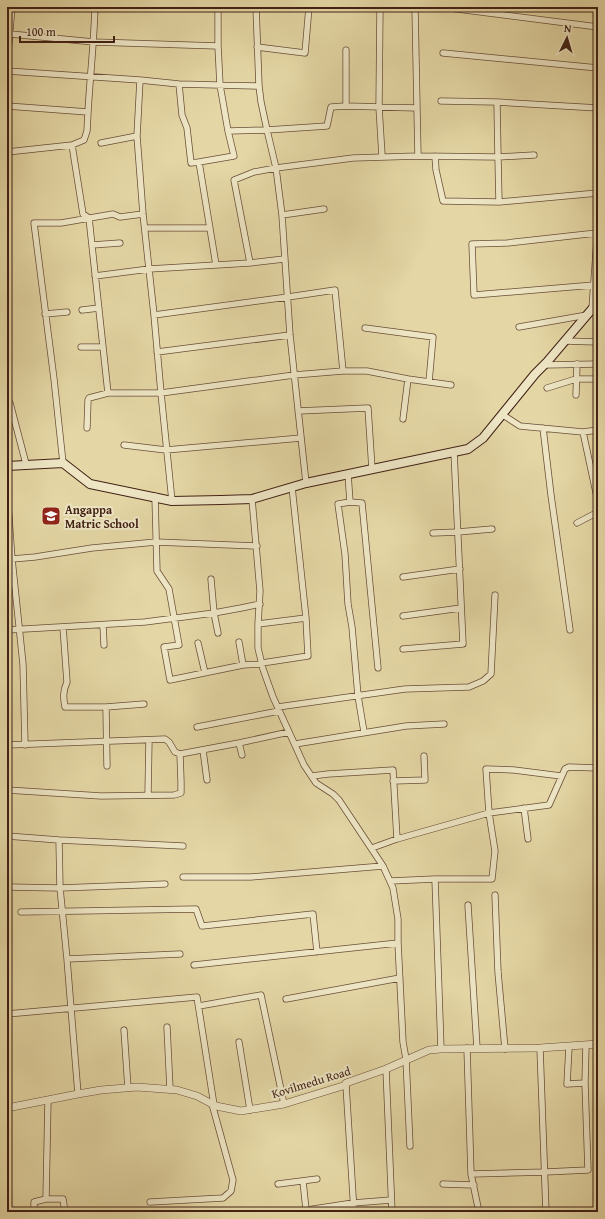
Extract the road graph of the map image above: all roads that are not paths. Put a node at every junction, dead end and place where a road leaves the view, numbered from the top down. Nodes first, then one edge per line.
1 (12, 7) edge
2 (95, 7) edge
3 (218, 7) edge
4 (256, 7) edge
5 (309, 7) edge
6 (380, 7) edge
7 (415, 7) edge
8 (441, 7) edge
9 (598, 27) edge
10 (10, 34) junction
11 (94, 42) junction
12 (218, 46) junction
13 (257, 46) junction
14 (346, 50) dead end
15 (443, 53) dead end
16 (7, 65) edge
17 (598, 68) edge
18 (7, 71) edge
19 (90, 76) junction
20 (140, 80) junction
21 (179, 84) junction
22 (220, 85) junction
23 (259, 86) junction
24 (441, 101) dead end
25 (497, 102) junction
26 (7, 106) edge
27 (346, 106) junction
28 (379, 107) junction
29 (417, 108) junction
30 (598, 108) edge
31 (88, 112) junction
32 (268, 130) junction
33 (228, 131) junction
34 (137, 136) junction
35 (101, 143) dead end
36 (72, 144) junction
37 (7, 152) edge
38 (382, 156) junction
39 (418, 156) junction
40 (435, 156) junction
41 (534, 156) dead end
42 (498, 157) junction
43 (199, 162) junction
44 (276, 168) junction
45 (598, 193) edge
46 (499, 202) junction
47 (324, 209) dead end
48 (143, 214) junction
49 (282, 215) junction
50 (89, 218) junction
51 (598, 224) edge
52 (145, 228) junction
53 (210, 228) junction
54 (597, 233) edge
55 (120, 243) dead end
56 (92, 245) junction
57 (284, 259) junction
58 (250, 263) junction
59 (216, 265) junction
60 (149, 269) junction
61 (95, 276) junction
62 (594, 285) junction
63 (288, 297) junction
64 (598, 302) edge
65 (99, 308) junction
66 (82, 310) dead end
67 (67, 312) dead end
68 (589, 312) junction
69 (46, 314) junction
70 (154, 315) junction
71 (519, 327) dead end
72 (365, 328) dead end
73 (290, 335) junction
74 (565, 341) junction
75 (598, 342) edge
76 (103, 346) junction
77 (81, 347) dead end
78 (157, 352) junction
79 (577, 364) junction
80 (598, 364) edge
81 (544, 365) junction
82 (343, 371) junction
83 (294, 375) junction
84 (408, 379) junction
85 (576, 379) junction
86 (598, 379) edge
87 (429, 382) junction
88 (451, 385) dead end
89 (547, 388) dead end
90 (161, 393) junction
91 (108, 394) junction
92 (576, 395) dead end
93 (10, 403) dead end
94 (298, 411) junction
95 (503, 415) junction
96 (403, 419) dead end
97 (87, 428) dead end
98 (543, 428) junction
99 (598, 430) edge
100 (583, 432) junction
101 (301, 438) junction
102 (124, 445) dead end
103 (166, 450) junction
104 (454, 452) junction
105 (63, 463) junction
106 (26, 464) junction
107 (7, 466) edge
108 (372, 469) junction
109 (348, 474) junction
110 (306, 483) junction
111 (292, 487) junction
112 (7, 490) edge
113 (155, 496) junction
114 (252, 498) junction
115 (172, 501) junction
116 (350, 502) junction
117 (598, 502) edge
118 (598, 512) edge
119 (577, 523) dead end
120 (492, 529) dead end
121 (458, 532) junction
122 (433, 533) dead end
123 (156, 542) junction
124 (256, 546) junction
125 (12, 559) junction
126 (460, 569) junction
127 (403, 577) dead end
128 (211, 579) dead end
129 (495, 596) dead end
130 (260, 604) junction
131 (461, 608) junction
132 (214, 613) junction
133 (403, 616) dead end
134 (174, 618) junction
135 (306, 618) junction
136 (258, 624) junction
137 (103, 625) junction
138 (63, 627) junction
139 (18, 628) junction
140 (7, 630) edge
141 (570, 630) dead end
142 (218, 633) dead end
143 (239, 642) dead end
144 (198, 643) dead end
145 (104, 645) dead end
146 (403, 649) dead end
147 (262, 664) junction
148 (243, 665) junction
149 (378, 668) dead end
150 (205, 673) junction
151 (358, 696) junction
152 (144, 704) dead end
153 (106, 707) junction
154 (278, 709) junction
155 (444, 724) dead end
156 (197, 727) dead end
157 (289, 732) junction
158 (364, 732) junction
159 (149, 740) junction
160 (107, 742) junction
161 (239, 743) junction
162 (295, 744) junction
163 (7, 745) edge
164 (25, 745) junction
165 (203, 750) junction
166 (180, 754) junction
167 (242, 755) dead end
168 (424, 756) dead end
169 (107, 766) dead end
170 (598, 768) edge
171 (312, 776) junction
172 (561, 776) junction
173 (207, 780) dead end
174 (393, 781) junction
175 (7, 790) edge
176 (148, 795) junction
177 (524, 808) junction
178 (489, 813) junction
179 (7, 836) edge
180 (397, 839) junction
181 (528, 839) dead end
182 (59, 840) junction
183 (183, 846) dead end
184 (372, 848) junction
185 (383, 866) junction
186 (183, 877) dead end
187 (435, 879) junction
188 (390, 881) junction
189 (165, 884) dead end
190 (7, 888) edge
191 (60, 888) junction
192 (495, 895) dead end
193 (468, 905) dead end
194 (21, 912) dead end
195 (62, 912) junction
196 (398, 943) junction
197 (317, 952) junction
198 (180, 954) dead end
199 (67, 959) junction
200 (194, 965) dead end
201 (400, 978) junction
202 (286, 999) dead end
203 (199, 1006) junction
204 (71, 1009) junction
205 (7, 1014) edge
206 (167, 1027) dead end
207 (124, 1030) dead end
208 (239, 1042) dead end
209 (586, 1044) junction
210 (598, 1044) edge
211 (569, 1047) junction
212 (467, 1048) junction
213 (477, 1048) junction
214 (540, 1048) junction
215 (441, 1049) junction
216 (505, 1049) junction
217 (406, 1060) junction
218 (386, 1069) junction
219 (585, 1083) junction
220 (346, 1085) junction
221 (128, 1088) junction
222 (170, 1089) junction
223 (78, 1094) junction
224 (48, 1100) junction
225 (213, 1104) junction
226 (284, 1104) junction
227 (7, 1108) edge
228 (250, 1110) junction
229 (410, 1146) dead end
230 (545, 1172) junction
231 (471, 1174) junction
232 (317, 1179) dead end
233 (303, 1181) junction
234 (278, 1184) dead end
235 (443, 1184) dead end
236 (474, 1185) junction
237 (46, 1199) junction
238 (391, 1200) junction
239 (150, 1202) dead end
240 (353, 1203) junction
241 (306, 1210) junction
242 (598, 1210) edge
243 (300, 1211) dead end
244 (34, 1212) edge
245 (65, 1212) edge
246 (354, 1212) edge
247 (392, 1212) edge
248 (479, 1212) edge
249 (546, 1212) edge
250 (566, 1212) edge

1 - 10 street
2 - 11 street
3 - 12 street
4 - 13 street
5 - 13 street
6 - 28 street
7 - 29 street
8 - 9 street
10 - 11 street
10 - 16 street
11 - 12 street
11 - 19 street
12 - 22 street
13 - 23 street
14 - 27 street
15 - 17 street
18 - 19 street
19 - 20 street
19 - 31 street
20 - 21 street
20 - 34 street
21 - 22 street
21 - 43 street
22 - 23 street
22 - 33 street
23 - 32 street
24 - 25 street
25 - 30 street
25 - 42 street
26 - 31 street
27 - 28 street
27 - 32 street
28 - 29 street
28 - 38 street
29 - 39 street
31 - 36 street
32 - 33 street
32 - 44 street
33 - 43 street
34 - 35 street
34 - 48 street
36 - 37 street
36 - 50 street
38 - 39 street
38 - 44 street
39 - 40 street
40 - 42 street
40 - 46 street
41 - 42 street
42 - 46 street
43 - 53 street
44 - 49 street
44 - 58 street
45 - 46 street
47 - 49 street
48 - 50 street
48 - 52 street
49 - 57 street
50 - 56 street
50 - 69 street
51 - 54 street
52 - 53 street
52 - 60 street
53 - 59 street
54 - 62 street
54 - 62 street
55 - 56 street
56 - 61 street
57 - 58 street
57 - 63 street
58 - 59 street
59 - 60 street
60 - 61 street
60 - 70 street
61 - 65 street
62 - 68 street
63 - 70 street
63 - 73 street
63 - 82 street
64 - 68 main road
65 - 66 street
65 - 76 street
67 - 69 street
68 - 71 street
68 - 74 main road
69 - 105 street
70 - 78 street
72 - 87 street
73 - 78 street
73 - 83 street
74 - 75 street
74 - 81 main road
76 - 77 street
76 - 91 street
78 - 90 street
79 - 80 street
79 - 81 street
79 - 85 street
81 - 95 main road
82 - 83 street
82 - 84 street
83 - 90 street
83 - 94 street
84 - 87 street
84 - 96 street
85 - 86 street
85 - 89 street
85 - 92 street
87 - 88 street
90 - 91 street
90 - 103 street
91 - 97 street
93 - 106 street
94 - 101 street
94 - 108 street
95 - 98 street
95 - 104 main road
98 - 100 street
98 - 141 street
99 - 100 street
100 - 117 street
101 - 103 street
101 - 110 street
102 - 103 street
103 - 115 street
104 - 108 main road
104 - 121 street
105 - 106 main road
105 - 113 main road
106 - 107 main road
108 - 109 main road
109 - 110 main road
109 - 116 street
110 - 111 main road
111 - 114 main road
111 - 135 street
112 - 125 street
113 - 115 main road
113 - 123 street
114 - 115 main road
114 - 124 street
116 - 149 street
116 - 151 street
118 - 119 street
120 - 121 street
121 - 122 street
121 - 126 street
123 - 124 street
123 - 125 street
123 - 134 street
124 - 130 street
125 - 139 street
126 - 127 street
126 - 131 street
128 - 132 street
129 - 151 street
130 - 132 street
130 - 136 street
131 - 133 street
131 - 146 street
132 - 134 street
132 - 142 street
134 - 137 street
134 - 150 street
135 - 136 street
135 - 147 street
136 - 147 street
137 - 138 street
137 - 145 street
138 - 139 street
138 - 153 street
139 - 140 street
139 - 164 street
143 - 148 street
144 - 150 street
147 - 148 street
147 - 154 street
148 - 150 street
151 - 154 street
151 - 158 street
152 - 153 street
153 - 160 street
154 - 156 street
154 - 157 street
155 - 158 street
157 - 161 street
157 - 162 street
158 - 162 street
159 - 160 street
159 - 166 street
159 - 176 street
160 - 164 street
160 - 169 street
161 - 165 street
161 - 167 street
162 - 171 street
163 - 164 street
165 - 166 street
165 - 173 street
166 - 176 street
168 - 174 street
170 - 172 street
171 - 174 street
171 - 184 street
172 - 177 street
172 - 178 street
174 - 180 street
175 - 176 street
177 - 178 street
177 - 181 street
178 - 180 street
178 - 187 street
179 - 182 street
180 - 184 street
182 - 183 street
182 - 191 street
184 - 185 street
185 - 186 street
185 - 188 street
187 - 188 street
187 - 215 street
188 - 196 street
189 - 191 street
190 - 191 street
191 - 195 street
192 - 216 street
193 - 213 street
194 - 195 street
195 - 197 street
195 - 199 street
196 - 197 street
196 - 201 street
197 - 200 street
198 - 199 street
199 - 204 street
201 - 202 street
201 - 217 street
203 - 204 street
203 - 225 street
203 - 226 street
204 - 205 street
204 - 223 street
206 - 222 street
207 - 221 street
208 - 228 street
209 - 210 street, Kovilmedu Road
209 - 211 street, Kovilmedu Road
209 - 219 street
211 - 214 street, Kovilmedu Road
211 - 219 street
212 - 213 street, Kovilmedu Road
212 - 215 street, Kovilmedu Road
212 - 231 street
213 - 216 street, Kovilmedu Road
214 - 216 street, Kovilmedu Road
214 - 230 street
215 - 217 street, Kovilmedu Road
217 - 218 street, Kovilmedu Road
217 - 229 street
218 - 220 street, Kovilmedu Road
218 - 238 street
219 - 230 street
220 - 226 street, Kovilmedu Road
220 - 240 street
221 - 222 street, Kovilmedu Road
221 - 223 street, Kovilmedu Road
222 - 225 street, Kovilmedu Road
223 - 224 street, Kovilmedu Road
224 - 227 street, Kovilmedu Road
224 - 237 street
225 - 228 street, Kovilmedu Road
225 - 239 street
226 - 228 street, Kovilmedu Road
230 - 231 street
230 - 249 street
231 - 236 street
232 - 233 street
233 - 234 street
233 - 241 street
235 - 236 street
236 - 248 street
237 - 244 street
237 - 245 street
238 - 240 street
238 - 247 street
240 - 241 street
240 - 246 street
241 - 243 street
242 - 250 street

